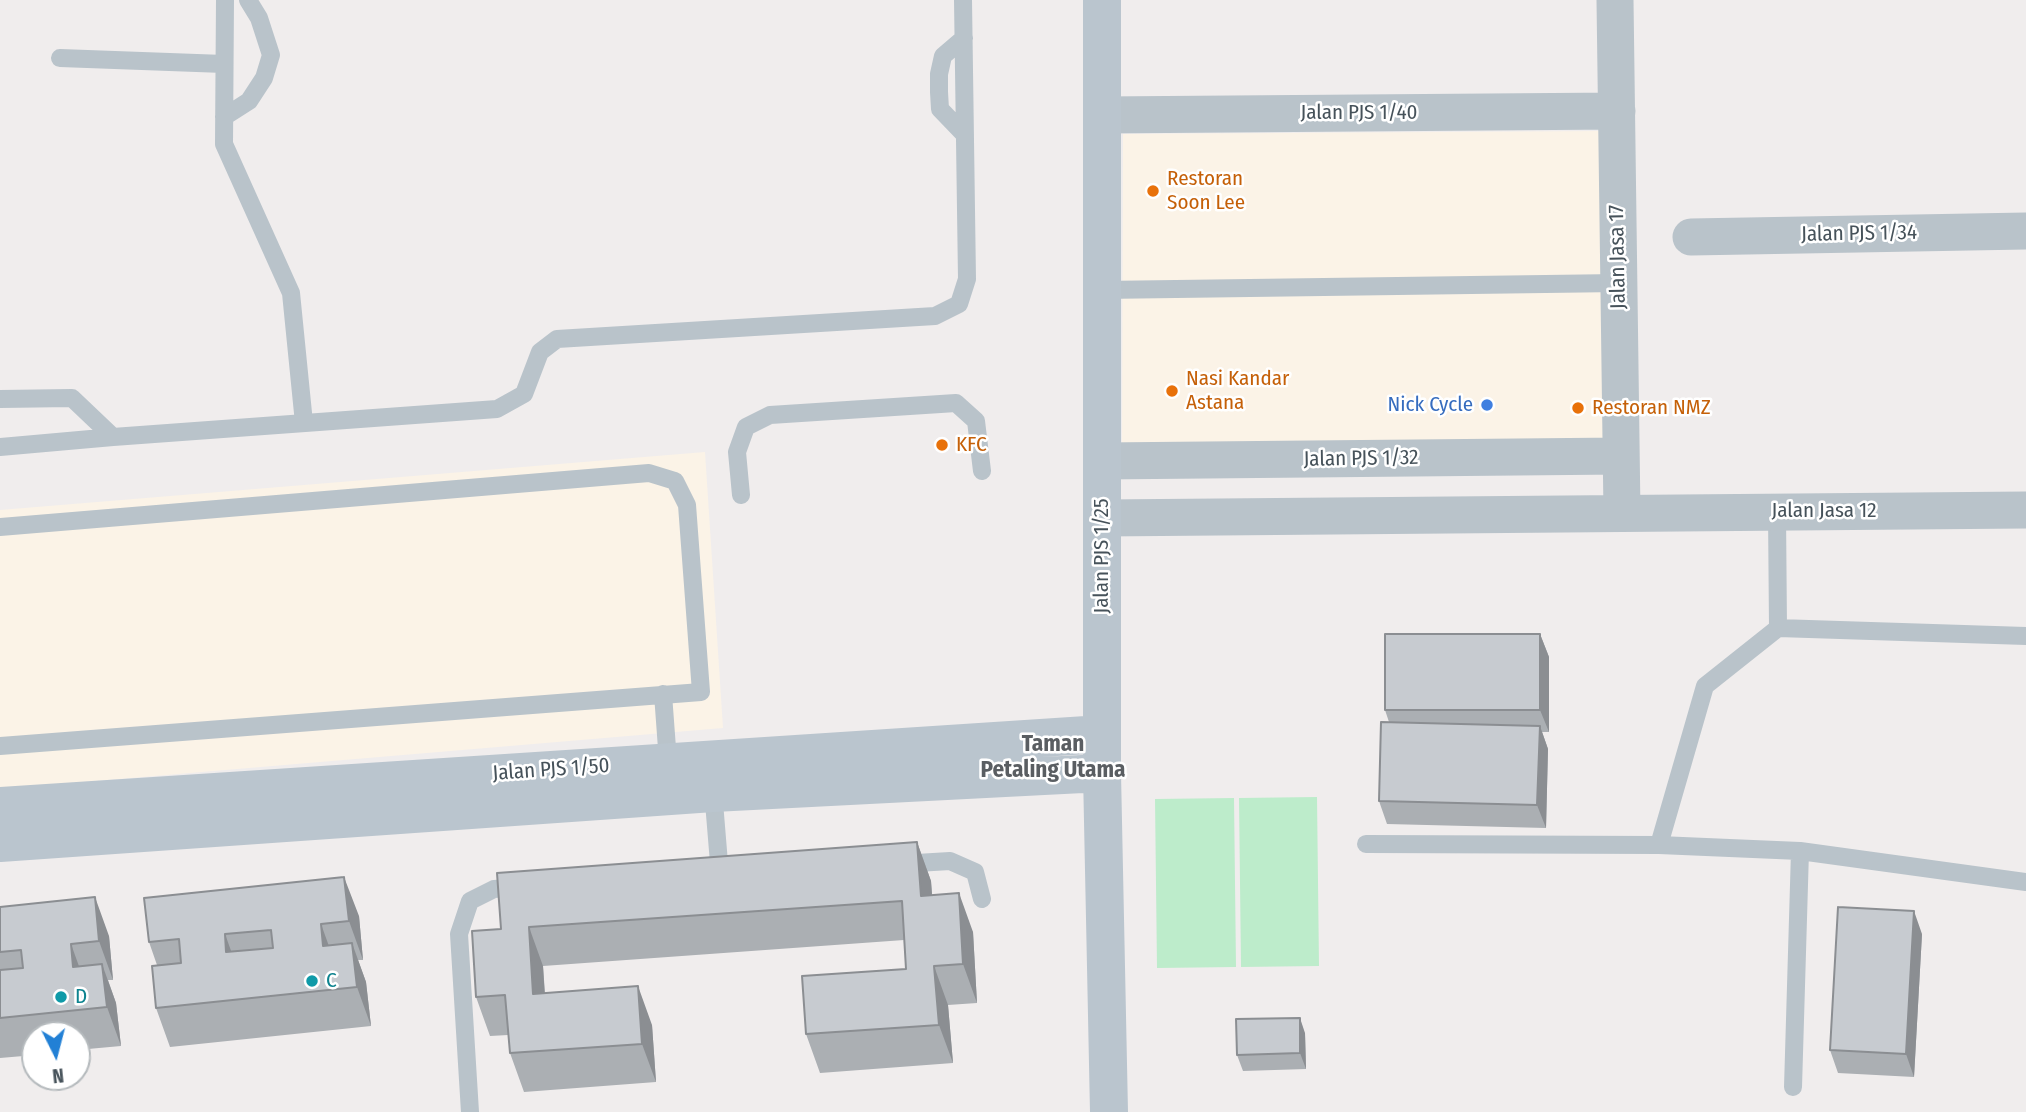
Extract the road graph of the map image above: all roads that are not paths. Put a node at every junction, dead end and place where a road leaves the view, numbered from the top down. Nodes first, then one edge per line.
1 (225, 0) edge
2 (248, 0) edge
3 (963, 0) edge
4 (1102, 0) edge
5 (1615, 0) edge
6 (964, 38) junction
7 (60, 58) dead end
8 (224, 64) junction
9 (1617, 111) junction
10 (1102, 115) junction
11 (224, 117) junction
12 (965, 135) junction
13 (2026, 231) edge
14 (1691, 237) dead end
15 (1619, 283) junction
16 (1102, 290) junction
17 (0, 400) edge
18 (304, 423) junction
19 (113, 437) junction
20 (0, 447) edge
21 (1621, 456) junction
22 (1102, 461) junction
23 (982, 471) dead end
24 (741, 495) dead end
25 (2026, 510) edge
26 (1777, 512) junction
27 (1622, 513) junction
28 (1103, 518) junction
29 (0, 527) edge
30 (1778, 628) junction
31 (2026, 636) edge
32 (663, 695) junction
33 (1102, 734) junction
34 (0, 746) edge
35 (668, 762) junction
36 (1102, 773) junction
37 (711, 776) junction
38 (0, 806) edge
39 (0, 843) edge
40 (1366, 844) dead end
41 (1660, 845) junction
42 (1800, 851) junction
43 (882, 865) edge
44 (720, 875) edge
45 (2026, 882) edge
46 (547, 886) edge
47 (982, 899) dead end
48 (1793, 1087) dead end
49 (470, 1112) edge
50 (1109, 1112) edge

1 - 8 lane
2 - 11 lane
3 - 6 lane
4 - 10 street, Jalan PJS 1/25
5 - 9 street, Jalan Jasa 17
6 - 12 lane
6 - 12 lane
7 - 8 lane
8 - 11 lane
9 - 10 street, Jalan PJS 1/40
9 - 15 street, Jalan Jasa 17
10 - 16 street, Jalan PJS 1/25
11 - 18 lane
12 - 18 lane
13 - 14 street, Jalan PJS 1/34
15 - 16 lane
15 - 21 street, Jalan Jasa 17
16 - 22 street, Jalan PJS 1/25
17 - 19 lane
18 - 19 lane
19 - 20 lane
21 - 22 street, Jalan PJS 1/32
21 - 27 street, Jalan Jasa 17
22 - 28 street, Jalan PJS 1/25
23 - 24 lane
25 - 26 street, Jalan Jasa 12
26 - 27 street, Jalan Jasa 12
26 - 30 lane
27 - 28 street
28 - 33 street, Jalan PJS 1/25
29 - 32 lane
30 - 31 lane
30 - 41 lane
32 - 34 lane
32 - 35 lane
33 - 36 street, Jalan PJS 1/25
33 - 37 street, Jalan PJS 1/50
35 - 37 street, Jalan PJS 1/50
35 - 38 street, Jalan PJS 1/50
36 - 37 street, Jalan PJS 1/50
36 - 50 street, Jalan PJS 1/25
37 - 39 street, Jalan PJS 1/50
37 - 44 lane
40 - 41 lane
41 - 42 lane
42 - 45 lane
42 - 48 lane
43 - 47 lane
46 - 49 lane

